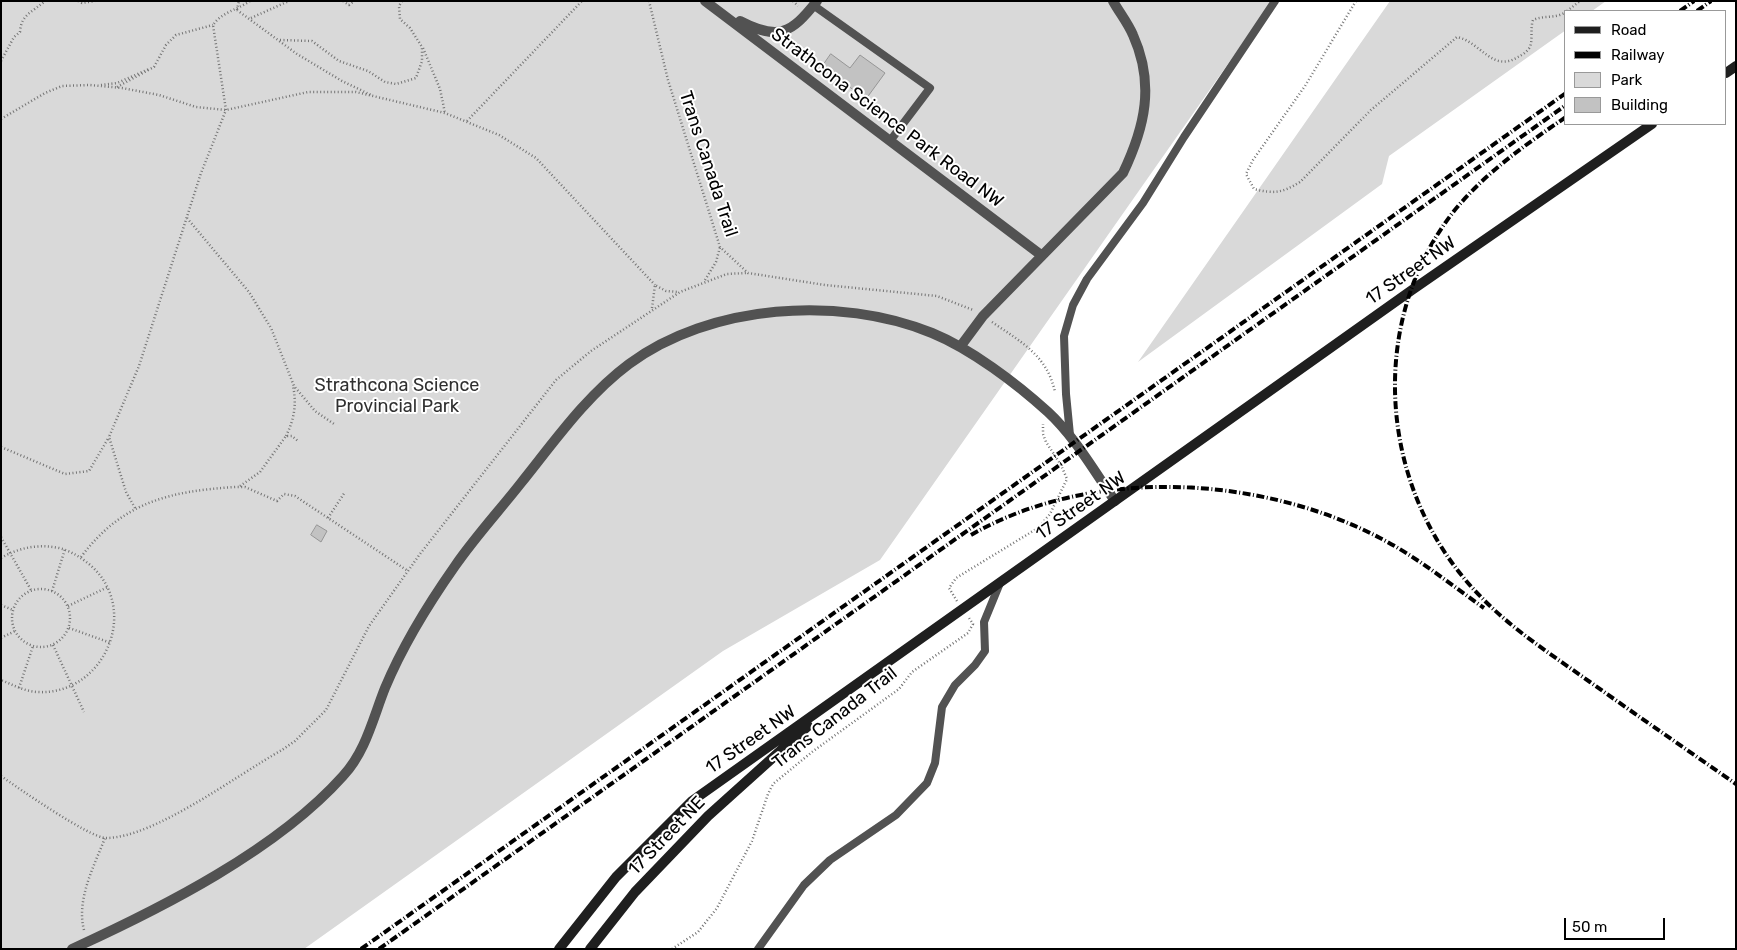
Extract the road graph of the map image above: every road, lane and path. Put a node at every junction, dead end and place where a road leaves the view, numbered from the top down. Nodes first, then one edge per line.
1 (45, 1) edge
2 (78, 1) edge
3 (95, 1) edge
4 (239, 1) edge
5 (250, 1) edge
6 (289, 1) edge
7 (343, 1) edge
8 (354, 1) edge
9 (402, 1) edge
10 (582, 1) edge
11 (649, 1) edge
12 (1113, 1) edge
13 (1275, 1) edge
14 (1356, 1) edge
15 (1580, 1) edge
16 (815, 3) edge
17 (709, 4) edge
18 (237, 10) junction
19 (1569, 10) edge
20 (1564, 13) edge
21 (251, 19) junction
22 (213, 25) junction
23 (280, 40) junction
24 (422, 46) junction
25 (1, 61) edge
26 (151, 68) junction
27 (99, 86) junction
28 (115, 88) junction
29 (377, 98) junction
30 (226, 110) junction
31 (445, 113) junction
32 (1, 119) edge
33 (466, 121) junction
34 (1651, 125) edge
35 (890, 141) junction
36 (187, 218) junction
37 (720, 247) junction
38 (1041, 255) junction
39 (748, 273) junction
40 (704, 282) junction
41 (655, 285) junction
42 (680, 292) junction
43 (652, 308) junction
44 (976, 312) dead end
45 (988, 320) dead end
46 (960, 347) junction
47 (293, 385) junction
48 (1055, 393) dead end
49 (1044, 422) dead end
50 (334, 424) dead end
51 (1070, 435) junction
52 (286, 436) junction
53 (109, 437) junction
54 (298, 441) dead end
55 (1, 447) edge
56 (236, 487) junction
57 (346, 492) dead end
58 (1115, 501) junction
59 (135, 508) junction
60 (328, 518) junction
61 (1, 537) edge
62 (65, 550) junction
63 (10, 553) junction
64 (81, 557) junction
65 (1, 558) edge
66 (408, 571) junction
67 (1000, 582) junction
68 (108, 587) junction
69 (31, 590) junction
70 (52, 591) junction
71 (954, 595) dead end
72 (1, 605) edge
73 (68, 606) junction
74 (13, 610) junction
75 (972, 624) dead end
76 (69, 628) junction
77 (15, 631) junction
78 (1, 638) edge
79 (111, 643) junction
80 (53, 645) junction
81 (33, 646) junction
82 (1, 680) edge
83 (72, 686) junction
84 (19, 688) junction
85 (843, 695) junction
86 (84, 712) dead end
87 (1, 776) edge
88 (105, 838) junction
89 (87, 942) junction
90 (72, 949) edge
91 (559, 949) edge
92 (590, 949) edge
93 (672, 949) edge
94 (758, 949) edge

1 - 25 path
2 - 3 path
4 - 18 path
5 - 18 path
6 - 21 path
7 - 8 path
9 - 24 path
10 - 33 path
11 - 37 path, Trans Canada Trail
12 - 38 street
13 - 51 lane
14 - 20 path
15 - 19 path
16 - 17 street, Strathcona Science Park Road NW
16 - 35 lane
17 - 35 street, Strathcona Science Park Road NW
18 - 21 path
18 - 22 path
21 - 23 path
22 - 26 path
22 - 30 path
23 - 24 path
23 - 29 path
24 - 31 path
26 - 27 path
26 - 28 path
27 - 28 path
27 - 32 path
28 - 30 path
29 - 30 path
29 - 31 path
30 - 36 path
31 - 33 path
33 - 41 path
34 - 58 main road, 17 Street NW
35 - 38 street, Strathcona Science Park Road NW
36 - 47 path
36 - 53 path
37 - 39 path, Trans Canada Trail
37 - 40 path
38 - 46 street
39 - 40 path
39 - 44 path
40 - 42 path
41 - 42 path
41 - 43 path
42 - 43 path
43 - 66 path
45 - 48 path
46 - 51 street
46 - 89 street
47 - 50 path
47 - 52 path
49 - 71 path
51 - 58 street
52 - 54 path
52 - 56 path
53 - 55 path
53 - 59 path
56 - 59 path
56 - 60 path
57 - 60 path
58 - 67 main road, 17 Street NW
59 - 64 path
60 - 66 path
61 - 63 path
62 - 63 path
62 - 64 path
62 - 70 path
63 - 65 path
63 - 69 path
64 - 68 path
66 - 88 path
67 - 85 main road, 17 Street NW
67 - 94 lane
68 - 73 path
68 - 79 path
69 - 70 path
69 - 74 path
70 - 73 path
72 - 74 path
73 - 76 path
74 - 77 path
75 - 93 path, Trans Canada Trail
76 - 79 path
76 - 80 path
77 - 78 path
77 - 81 path
79 - 83 path
80 - 81 path
80 - 83 path
81 - 84 path
82 - 84 path
83 - 84 path
83 - 86 path
85 - 91 main road, 17 Street NW
85 - 92 main road, 17 Street NE
87 - 88 path
88 - 89 path
89 - 90 street

